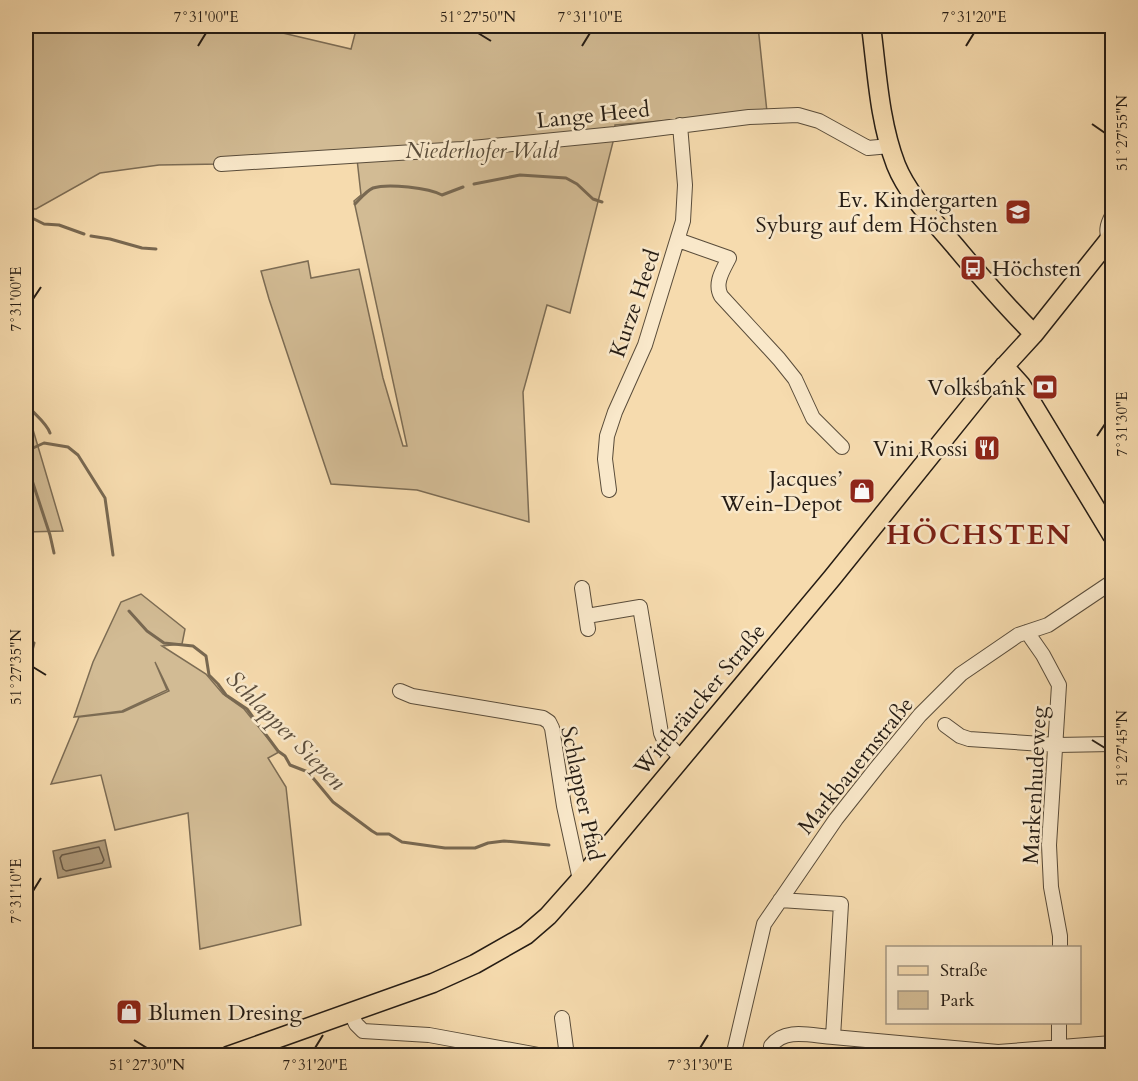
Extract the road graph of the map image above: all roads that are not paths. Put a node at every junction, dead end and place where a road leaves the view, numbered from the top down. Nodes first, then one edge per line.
1 (870, 26) edge
2 (680, 125) junction
3 (890, 146) junction
4 (221, 164) dead end
5 (1113, 216) edge
6 (1111, 239) edge
7 (678, 240) junction
8 (1034, 334) junction
9 (1004, 366) junction
10 (842, 447) dead end
11 (609, 490) dead end
12 (1113, 534) edge
13 (1113, 582) edge
14 (582, 588) dead end
15 (1027, 632) junction
16 (400, 691) dead end
17 (945, 725) dead end
18 (1113, 744) edge
19 (1057, 745) junction
20 (681, 758) junction
21 (580, 880) junction
22 (780, 900) junction
23 (1060, 946) edge
24 (350, 1011) junction
25 (561, 1018) dead end
26 (1059, 1024) edge
27 (833, 1037) junction
28 (1113, 1043) edge
29 (771, 1046) dead end
30 (1059, 1049) junction
31 (228, 1056) edge
32 (544, 1056) edge
33 (567, 1056) edge
34 (737, 1056) edge

1 - 3 main road
2 - 3 street, Lange Heed
2 - 4 street, Lange Heed
2 - 7 street, Kurze Heed
3 - 8 main road
5 - 6 street, Wittbräucker Straße
6 - 8 main road, Wittbräucker Straße
7 - 10 street
7 - 11 street, Kurze Heed
8 - 9 main road, Wittbräucker Straße
9 - 12 main road
9 - 20 main road, Wittbräucker Straße
13 - 15 street, Markbauernstraße
14 - 20 street
15 - 19 street, Markenhudeweg
15 - 22 street, Markbauernstraße
16 - 21 street, Schlapper Pfad
17 - 19 street
18 - 19 street
19 - 23 street, Markenhudeweg
20 - 21 main road, Wittbräucker Straße
21 - 24 main road, Wittbräucker Straße
22 - 27 street
22 - 34 street, Markbauernstraße
24 - 31 main road, Wittbräucker Straße
24 - 32 street
25 - 33 street
26 - 30 street
27 - 29 street
27 - 30 street
28 - 30 street

